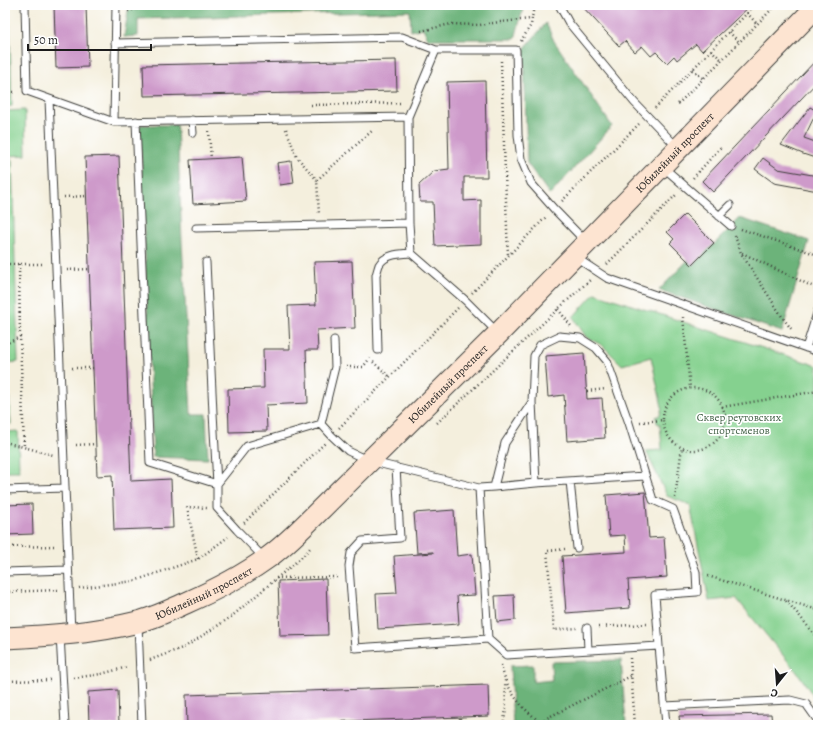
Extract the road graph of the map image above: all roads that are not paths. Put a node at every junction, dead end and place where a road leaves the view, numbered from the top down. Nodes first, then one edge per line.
1 (25, 5) edge
2 (116, 5) edge
3 (559, 5) edge
4 (812, 7) edge
5 (115, 43) junction
6 (436, 50) junction
7 (49, 99) junction
8 (408, 117) junction
9 (192, 120) junction
10 (136, 121) junction
11 (114, 122) junction
12 (193, 133) dead end
13 (678, 148) junction
14 (661, 166) junction
15 (730, 205) dead end
16 (719, 216) junction
17 (409, 223) junction
18 (731, 226) road end
19 (196, 228) dead end
20 (580, 250) junction
21 (411, 253) junction
22 (206, 262) dead end
23 (818, 310) edge
24 (498, 333) junction
25 (334, 340) dead end
26 (806, 348) junction
27 (378, 350) road end
28 (818, 352) edge
29 (532, 402) junction
30 (321, 424) junction
31 (369, 461) junction
32 (396, 468) junction
33 (645, 476) junction
34 (570, 481) junction
35 (536, 483) junction
36 (217, 484) junction
37 (494, 486) junction
38 (65, 488) junction
39 (479, 488) junction
40 (5, 490) edge
41 (577, 548) road end
42 (266, 560) junction
43 (68, 570) junction
44 (5, 572) edge
45 (138, 622) junction
46 (587, 628) road end
47 (65, 634) junction
48 (5, 638) edge
49 (488, 639) junction
50 (659, 646) junction
51 (588, 650) junction
52 (664, 706) junction
53 (818, 721) edge
54 (65, 725) edge
55 (142, 725) edge
56 (666, 725) edge

1 - 7 lane
2 - 5 lane
3 - 13 lane
4 - 13 street, Юбилейный проспект
5 - 6 lane
5 - 11 lane
6 - 8 lane
6 - 20 lane
7 - 11 lane
7 - 38 lane
8 - 9 lane
8 - 17 lane
9 - 10 lane
9 - 12 lane
10 - 11 lane
10 - 36 lane
13 - 14 street, Юбилейный проспект
14 - 16 lane
14 - 20 street, Юбилейный проспект
15 - 16 lane
16 - 18 lane
17 - 19 lane
17 - 21 lane
20 - 24 street, Юбилейный проспект
20 - 26 lane
21 - 24 lane
21 - 27 lane
22 - 36 lane
23 - 26 lane
24 - 31 street, Юбилейный проспект
25 - 30 lane
26 - 28 lane
29 - 33 lane
29 - 35 lane
29 - 37 lane
30 - 31 lane
30 - 36 lane
31 - 32 lane
31 - 42 street, Юбилейный проспект
32 - 39 lane
32 - 49 lane
33 - 34 lane
33 - 50 lane
34 - 35 lane
34 - 41 lane
35 - 37 lane
36 - 42 lane
37 - 39 lane
38 - 40 lane
38 - 43 lane
39 - 49 lane
42 - 45 street, Юбилейный проспект
43 - 44 lane
43 - 47 lane
45 - 47 street, Юбилейный проспект
45 - 55 lane
46 - 51 lane
47 - 48 street, Юбилейный проспект
47 - 54 lane
49 - 51 lane
50 - 51 lane
50 - 52 lane
52 - 53 lane
52 - 56 lane

